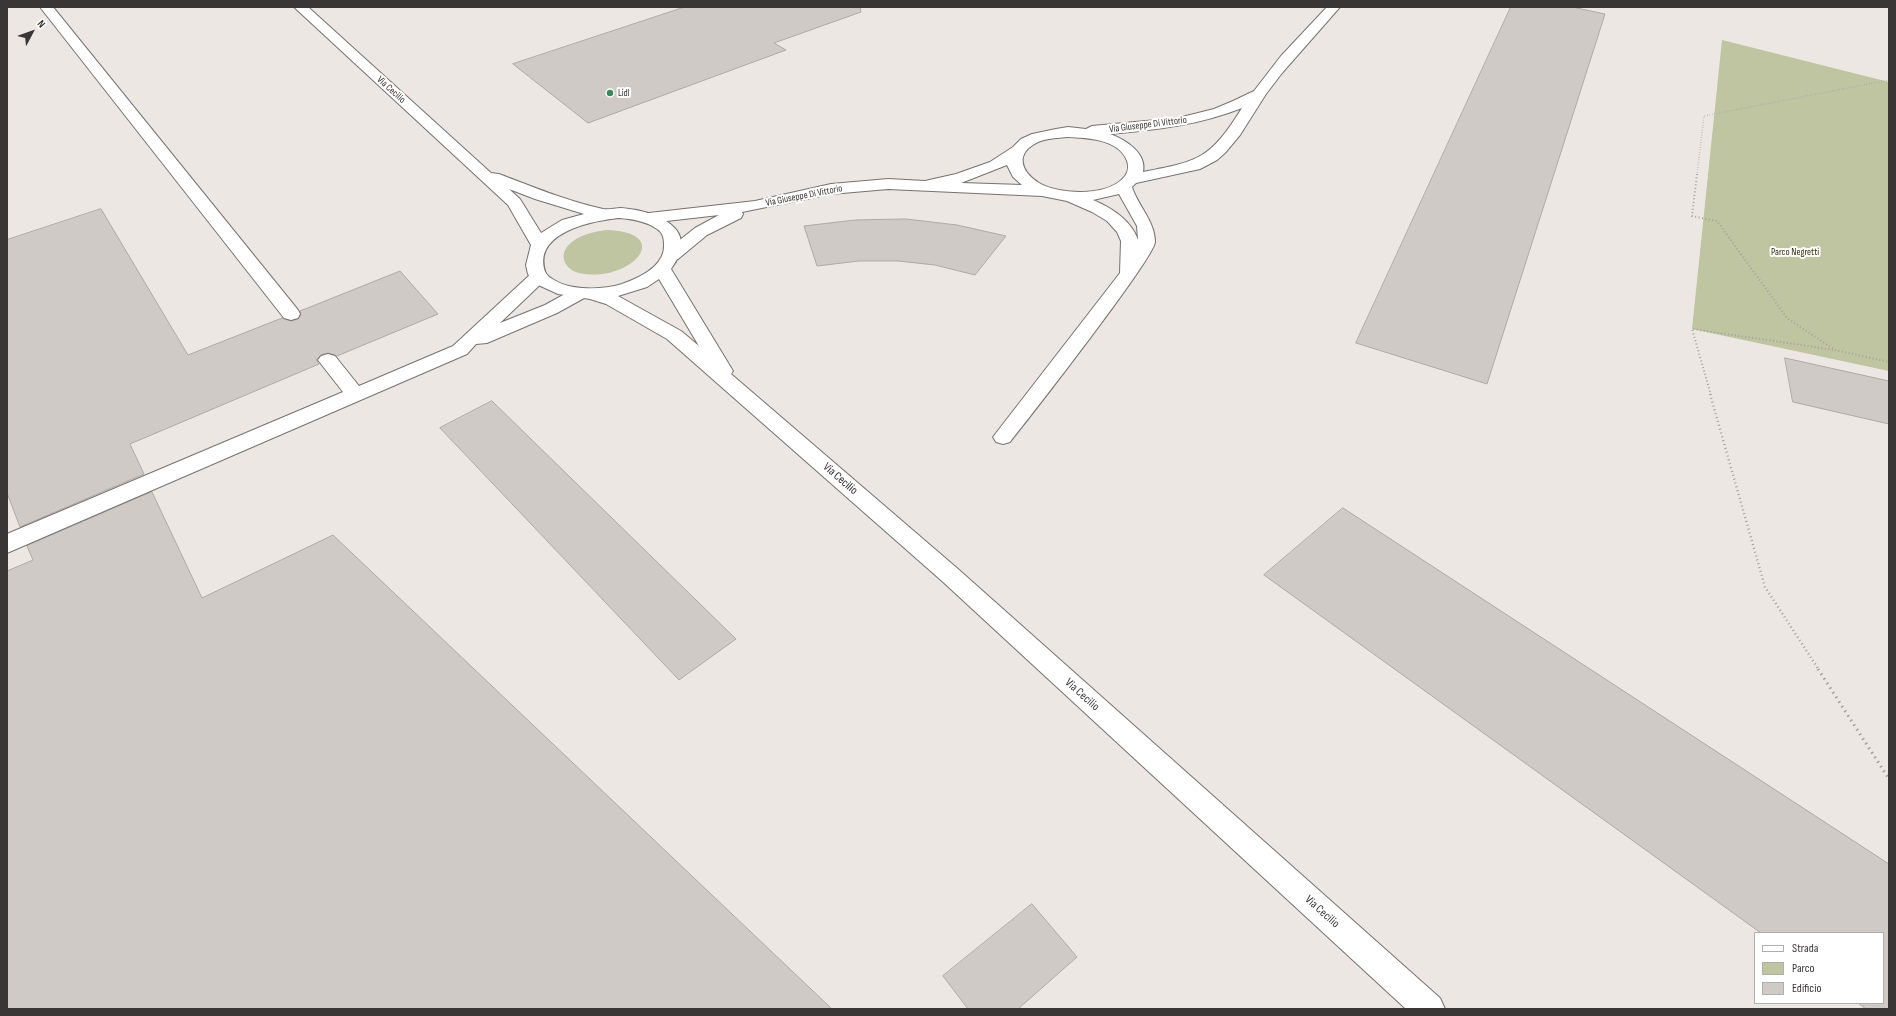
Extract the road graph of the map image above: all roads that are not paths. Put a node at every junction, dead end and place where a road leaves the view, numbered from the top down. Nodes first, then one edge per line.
1 (46, 7) edge
2 (300, 7) edge
3 (1334, 7) edge
4 (1260, 92) junction
5 (1078, 133) junction
6 (1019, 150) junction
7 (482, 173) junction
8 (1127, 182) junction
9 (925, 186) junction
10 (1046, 192) junction
11 (1067, 196) junction
12 (754, 206) junction
13 (603, 214) junction
14 (649, 218) junction
15 (540, 246) junction
16 (667, 262) junction
17 (1128, 274) junction
18 (539, 276) junction
19 (586, 293) junction
20 (291, 314) dead end
21 (462, 346) junction
22 (328, 360) dead end
23 (732, 385) junction
24 (355, 394) junction
25 (1003, 437) dead end
26 (7, 544) edge
27 (1429, 1009) edge

1 - 20 street
2 - 7 street, Via Cecilio
3 - 4 street, Via Giuseppe Di Vittorio
4 - 5 street, Via Giuseppe Di Vittorio
4 - 8 street, Via Giuseppe Di Vittorio
5 - 6 street, Via Giuseppe Di Vittorio
5 - 8 street
6 - 9 street, Via Giuseppe Di Vittorio
6 - 10 street
7 - 13 street, Via Cecilio
7 - 15 street, Via Cecilio
8 - 11 street, Via Giuseppe Di Vittorio
8 - 17 street
9 - 10 street, Via Giuseppe Di Vittorio
9 - 12 street, Via Giuseppe Di Vittorio
10 - 11 street
11 - 17 street
12 - 14 street, Via Giuseppe Di Vittorio
12 - 16 street, Via Giuseppe Di Vittorio
13 - 14 street
13 - 15 street
14 - 16 street
15 - 18 street
16 - 19 street
16 - 23 street, Via Cecilio
17 - 25 street
18 - 19 street
18 - 21 street
19 - 21 street
19 - 23 street, Via Cecilio
21 - 24 street
22 - 24 street
23 - 27 street, Via Cecilio
24 - 26 street

